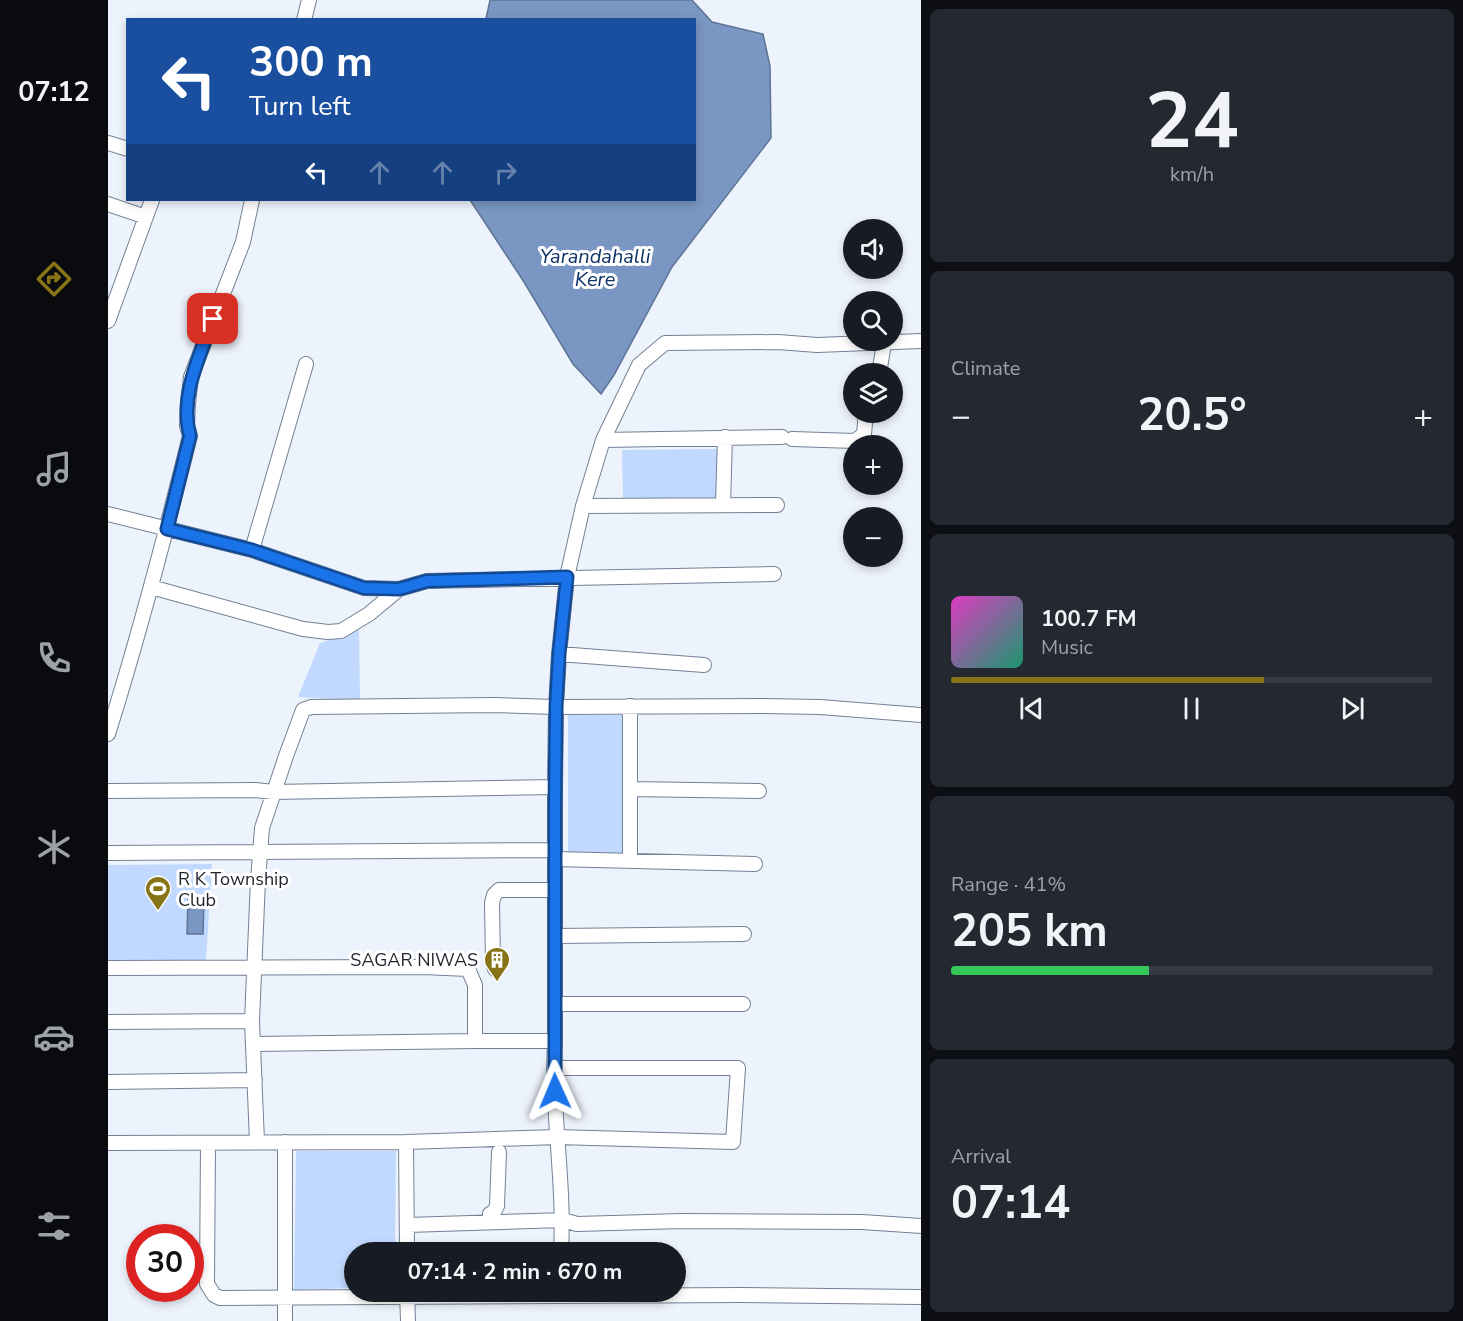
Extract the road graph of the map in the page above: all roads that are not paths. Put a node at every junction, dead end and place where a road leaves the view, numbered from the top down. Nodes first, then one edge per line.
1 (309, 0) edge
2 (304, 18) edge
3 (108, 143) edge
4 (126, 148) edge
5 (152, 201) edge
6 (252, 201) edge
7 (108, 204) edge
8 (146, 217) junction
9 (108, 277) edge
10 (122, 281) junction
11 (108, 321) edge
12 (921, 341) edge
13 (903, 342) edge
14 (843, 344) edge
15 (306, 364) dead end
16 (865, 423) edge
17 (725, 438) junction
18 (603, 440) junction
19 (723, 505) junction
20 (777, 505) dead end
21 (583, 506) junction
22 (108, 514) edge
23 (167, 529) junction
24 (252, 550) junction
25 (774, 574) dead end
26 (567, 577) junction
27 (151, 587) junction
28 (399, 589) junction
29 (559, 654) junction
30 (704, 665) dead end
31 (630, 706) junction
32 (556, 707) junction
33 (921, 715) edge
34 (108, 734) edge
35 (555, 787) junction
36 (630, 789) junction
37 (108, 791) edge
38 (759, 791) dead end
39 (273, 792) junction
40 (260, 852) junction
41 (108, 853) edge
42 (555, 855) junction
43 (630, 861) junction
44 (755, 864) dead end
45 (555, 890) junction
46 (744, 934) dead end
47 (555, 936) junction
48 (108, 968) edge
49 (255, 968) junction
50 (495, 969) dead end
51 (555, 1004) junction
52 (743, 1004) dead end
53 (252, 1021) junction
54 (108, 1022) edge
55 (475, 1041) junction
56 (555, 1041) junction
57 (254, 1044) junction
58 (554, 1068) junction
59 (255, 1080) junction
60 (108, 1082) edge
61 (557, 1137) junction
62 (257, 1142) junction
63 (285, 1142) junction
64 (405, 1142) junction
65 (108, 1143) edge
66 (208, 1143) junction
67 (499, 1152) dead end
68 (563, 1220) junction
69 (489, 1222) junction
70 (406, 1225) junction
71 (921, 1226) edge
72 (407, 1242) edge
73 (562, 1242) edge
74 (686, 1295) edge
75 (344, 1296) edge
76 (921, 1297) edge
77 (285, 1298) junction
78 (407, 1302) edge
79 (285, 1321) edge
80 (408, 1321) edge

1 - 2 street
3 - 4 street
5 - 8 street
6 - 23 street
7 - 8 street
8 - 10 street
9 - 10 street
10 - 11 street
12 - 13 street
14 - 18 street
15 - 24 street
16 - 17 street
17 - 18 street
17 - 19 street
18 - 21 street
19 - 20 street
19 - 21 street
21 - 26 street
22 - 23 street
23 - 24 street
23 - 27 street
24 - 28 street
25 - 26 street
26 - 28 street
26 - 29 street
27 - 28 street
27 - 34 street
29 - 30 street
29 - 32 street
31 - 32 street
31 - 33 street
31 - 36 street
32 - 35 street
32 - 39 street
35 - 39 street
35 - 42 street
36 - 38 street
36 - 43 street
37 - 39 street
39 - 40 street
40 - 41 street
40 - 42 street
40 - 49 street
42 - 43 street
42 - 45 street
43 - 44 street
45 - 47 street
45 - 50 street
46 - 47 street
47 - 51 street
48 - 49 street
49 - 53 street
49 - 55 street
51 - 52 street
51 - 56 street
53 - 54 street
53 - 57 street
55 - 56 street
55 - 57 street
56 - 58 street
57 - 59 street
58 - 61 street
58 - 61 street
59 - 60 street
59 - 62 street
61 - 64 street
61 - 68 street
62 - 63 street
62 - 66 street
63 - 64 street
63 - 77 street
64 - 70 street
65 - 66 street
66 - 77 street
67 - 69 street
68 - 69 street
68 - 71 street
68 - 73 street
69 - 70 street
70 - 72 street
74 - 76 street
75 - 77 street
77 - 79 street
78 - 80 street

